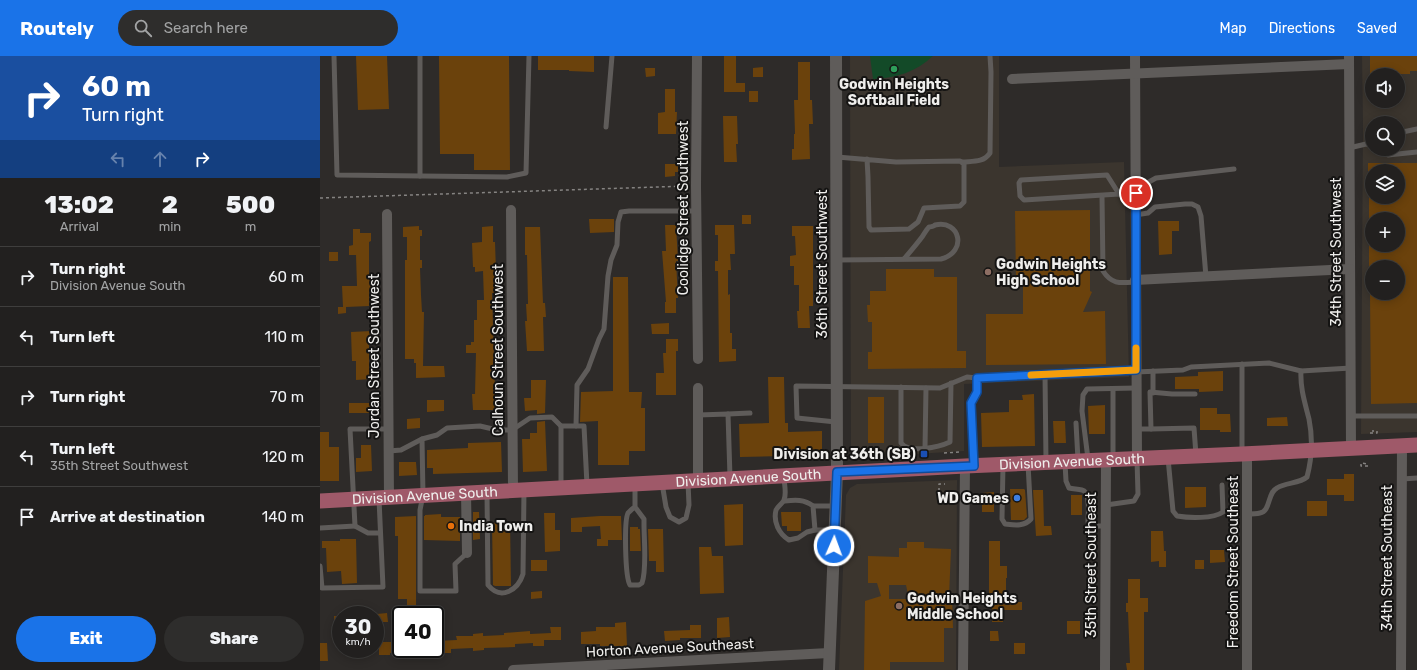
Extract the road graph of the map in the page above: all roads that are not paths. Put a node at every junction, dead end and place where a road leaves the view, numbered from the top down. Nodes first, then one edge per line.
1 (334, 56) edge
2 (420, 56) edge
3 (529, 56) edge
4 (612, 56) edge
5 (697, 56) edge
6 (836, 56) edge
7 (990, 56) edge
8 (1136, 56) edge
9 (1349, 60) edge
10 (1135, 73) junction
11 (1012, 80) dead end
12 (606, 127) dead end
13 (1417, 128) edge
14 (1405, 131) edge
15 (1365, 144) edge
16 (1349, 148) junction
17 (1417, 152) edge
18 (1405, 153) edge
19 (836, 157) junction
20 (867, 160) junction
21 (962, 162) junction
22 (1234, 169) dead end
23 (420, 176) junction
24 (1135, 189) junction
25 (1119, 194) junction
26 (1102, 196) junction
27 (511, 210) dead end
28 (696, 211) junction
29 (387, 214) dead end
30 (1135, 215) junction
31 (904, 259) junction
32 (837, 260) junction
33 (1350, 269) junction
34 (1206, 277) junction
35 (1135, 281) junction
36 (698, 359) dead end
37 (1242, 364) junction
38 (1351, 368) junction
39 (1136, 371) junction
40 (1153, 371) junction
41 (1301, 371) junction
42 (1045, 374) junction
43 (977, 378) junction
44 (951, 384) junction
45 (837, 387) junction
46 (901, 387) junction
47 (698, 388) dead end
48 (926, 388) junction
49 (1113, 388) junction
50 (1136, 388) junction
51 (1154, 392) junction
52 (1195, 394) dead end
53 (750, 413) dead end
54 (728, 414) junction
55 (698, 415) junction
56 (1351, 416) junction
57 (1417, 416) edge
58 (837, 422) junction
59 (1076, 423) dead end
60 (561, 426) junction
61 (576, 426) junction
62 (389, 429) junction
63 (1137, 429) junction
64 (1151, 429) junction
65 (512, 430) junction
66 (422, 439) junction
67 (1402, 445) junction
68 (1417, 445) edge
69 (925, 448) junction
70 (1351, 448) junction
71 (1312, 450) junction
72 (389, 451) junction
73 (1245, 454) junction
74 (1196, 456) junction
75 (1168, 457) junction
76 (1137, 459) junction
77 (1109, 460) junction
78 (966, 461) junction
79 (1077, 461) junction
80 (1046, 462) junction
81 (1028, 463) junction
82 (1003, 464) junction
83 (837, 472) junction
84 (784, 475) junction
85 (730, 478) junction
86 (1417, 478) edge
87 (1402, 479) junction
88 (693, 480) junction
89 (662, 482) junction
90 (635, 483) junction
91 (1222, 485) dead end
92 (587, 486) junction
93 (562, 487) junction
94 (518, 490) junction
95 (487, 491) junction
96 (466, 492) junction
97 (423, 495) junction
98 (384, 498) junction
99 (353, 499) junction
100 (320, 501) edge
101 (784, 501) junction
102 (1106, 505) junction
103 (813, 506) junction
104 (835, 506) junction
105 (635, 507) junction
106 (1247, 514) junction
107 (355, 526) junction
108 (1106, 526) junction
109 (320, 528) edge
110 (815, 530) junction
111 (834, 530) junction
112 (380, 533) junction
113 (467, 553) joint
114 (320, 566) edge
115 (829, 653) junction
116 (514, 670) edge
117 (829, 670) edge
118 (963, 670) edge
119 (1105, 670) edge
120 (1247, 670) edge
121 (1401, 670) edge

1 - 23 lane
2 - 23 lane
3 - 23 lane
4 - 12 lane
5 - 28 street, Coolidge Street Southwest
6 - 19 street, 36th Street Southwest
7 - 21 lane
8 - 10 street
9 - 10 street
9 - 16 street, 34th Street Southwest
10 - 11 street
10 - 24 street
13 - 14 lane
15 - 16 lane
16 - 33 street, 34th Street Southwest
17 - 18 lane
19 - 20 lane
19 - 32 street, 36th Street Southwest
20 - 21 lane
20 - 21 lane
22 - 24 lane
24 - 25 lane
24 - 30 street
25 - 26 lane
25 - 26 lane
26 - 35 lane
27 - 65 street, Calhoun Street Southwest
28 - 36 street, Coolidge Street Southwest
28 - 61 lane
29 - 62 street, Jordan Street Southwest
30 - 34 lane
30 - 35 street
31 - 31 lane
31 - 32 lane
32 - 45 street, 36th Street Southwest
33 - 34 street
33 - 38 street, 34th Street Southwest
34 - 35 street
35 - 39 street
37 - 40 lane
37 - 41 lane
37 - 73 lane
38 - 41 lane
38 - 56 street, 34th Street Southwest
39 - 40 lane
39 - 42 lane
39 - 50 street
40 - 51 lane
41 - 71 lane
42 - 43 lane
42 - 80 lane
43 - 44 lane
43 - 78 lane
44 - 48 lane
44 - 69 lane
45 - 46 lane
45 - 58 street, 36th Street Southwest
45 - 58 lane
46 - 48 lane
46 - 69 lane
47 - 55 street
48 - 69 lane
49 - 50 lane
49 - 77 lane
49 - 79 lane
50 - 63 street
51 - 52 lane
51 - 64 lane
53 - 54 lane
54 - 55 lane
54 - 85 lane
55 - 88 street
56 - 57 lane
56 - 70 street, 34th Street Southwest
58 - 83 street, 36th Street Southwest
59 - 79 lane
60 - 61 lane
60 - 65 lane
60 - 93 lane
61 - 92 lane
62 - 72 street, Jordan Street Southwest
62 - 99 lane
63 - 64 lane
63 - 76 street
64 - 74 lane
65 - 66 lane
65 - 94 street, Calhoun Street Southwest
66 - 72 lane
66 - 97 lane
67 - 68 main road, Division Avenue South
67 - 70 main road, Division Avenue South
67 - 87 street, 34th Street Southeast
70 - 71 main road, Division Avenue South
71 - 73 main road, Division Avenue South
71 - 106 lane
72 - 98 street, Jordan Street Southwest
73 - 74 main road, Division Avenue South
73 - 106 street, Freedom Street Southeast
74 - 75 main road, Division Avenue South
75 - 76 main road, Division Avenue South
75 - 91 lane
76 - 77 main road, Division Avenue South
76 - 102 lane
77 - 79 main road, Division Avenue South
77 - 102 street, 35th Street Southeast
78 - 82 main road, Division Avenue South
78 - 83 main road, Division Avenue South
78 - 118 street
79 - 80 main road, Division Avenue South
79 - 108 lane
80 - 81 main road, Division Avenue South
81 - 82 main road, Division Avenue South
81 - 82 lane
83 - 84 main road, Division Avenue South
83 - 104 street, 36th Street Southwest
84 - 85 main road, Division Avenue South
84 - 101 lane
85 - 88 main road, Division Avenue South
86 - 87 lane
87 - 121 street, 34th Street Southeast
88 - 89 main road, Division Avenue South
88 - 89 lane
89 - 90 main road, Division Avenue South
90 - 92 main road, Division Avenue South
90 - 105 lane
92 - 93 main road, Division Avenue South
93 - 94 main road, Division Avenue South
94 - 95 main road, Division Avenue South
94 - 95 lane
95 - 96 main road, Division Avenue South
96 - 97 main road, Division Avenue South
96 - 113 street
97 - 98 main road, Division Avenue South
97 - 113 lane
98 - 99 main road, Division Avenue South
98 - 112 lane
99 - 100 main road, Division Avenue South
99 - 107 lane
101 - 103 lane
101 - 110 lane
102 - 108 street, 35th Street Southeast
103 - 104 lane
103 - 110 lane
104 - 111 street, 36th Street Southwest
105 - 105 lane
106 - 120 street, Freedom Street Southeast
107 - 109 lane
107 - 112 lane
108 - 119 street, 35th Street Southeast
110 - 111 lane
111 - 115 street, 36th Street Southwest
112 - 114 lane
115 - 116 street, Horton Avenue Southeast
115 - 117 street, 36th Street Southwest

